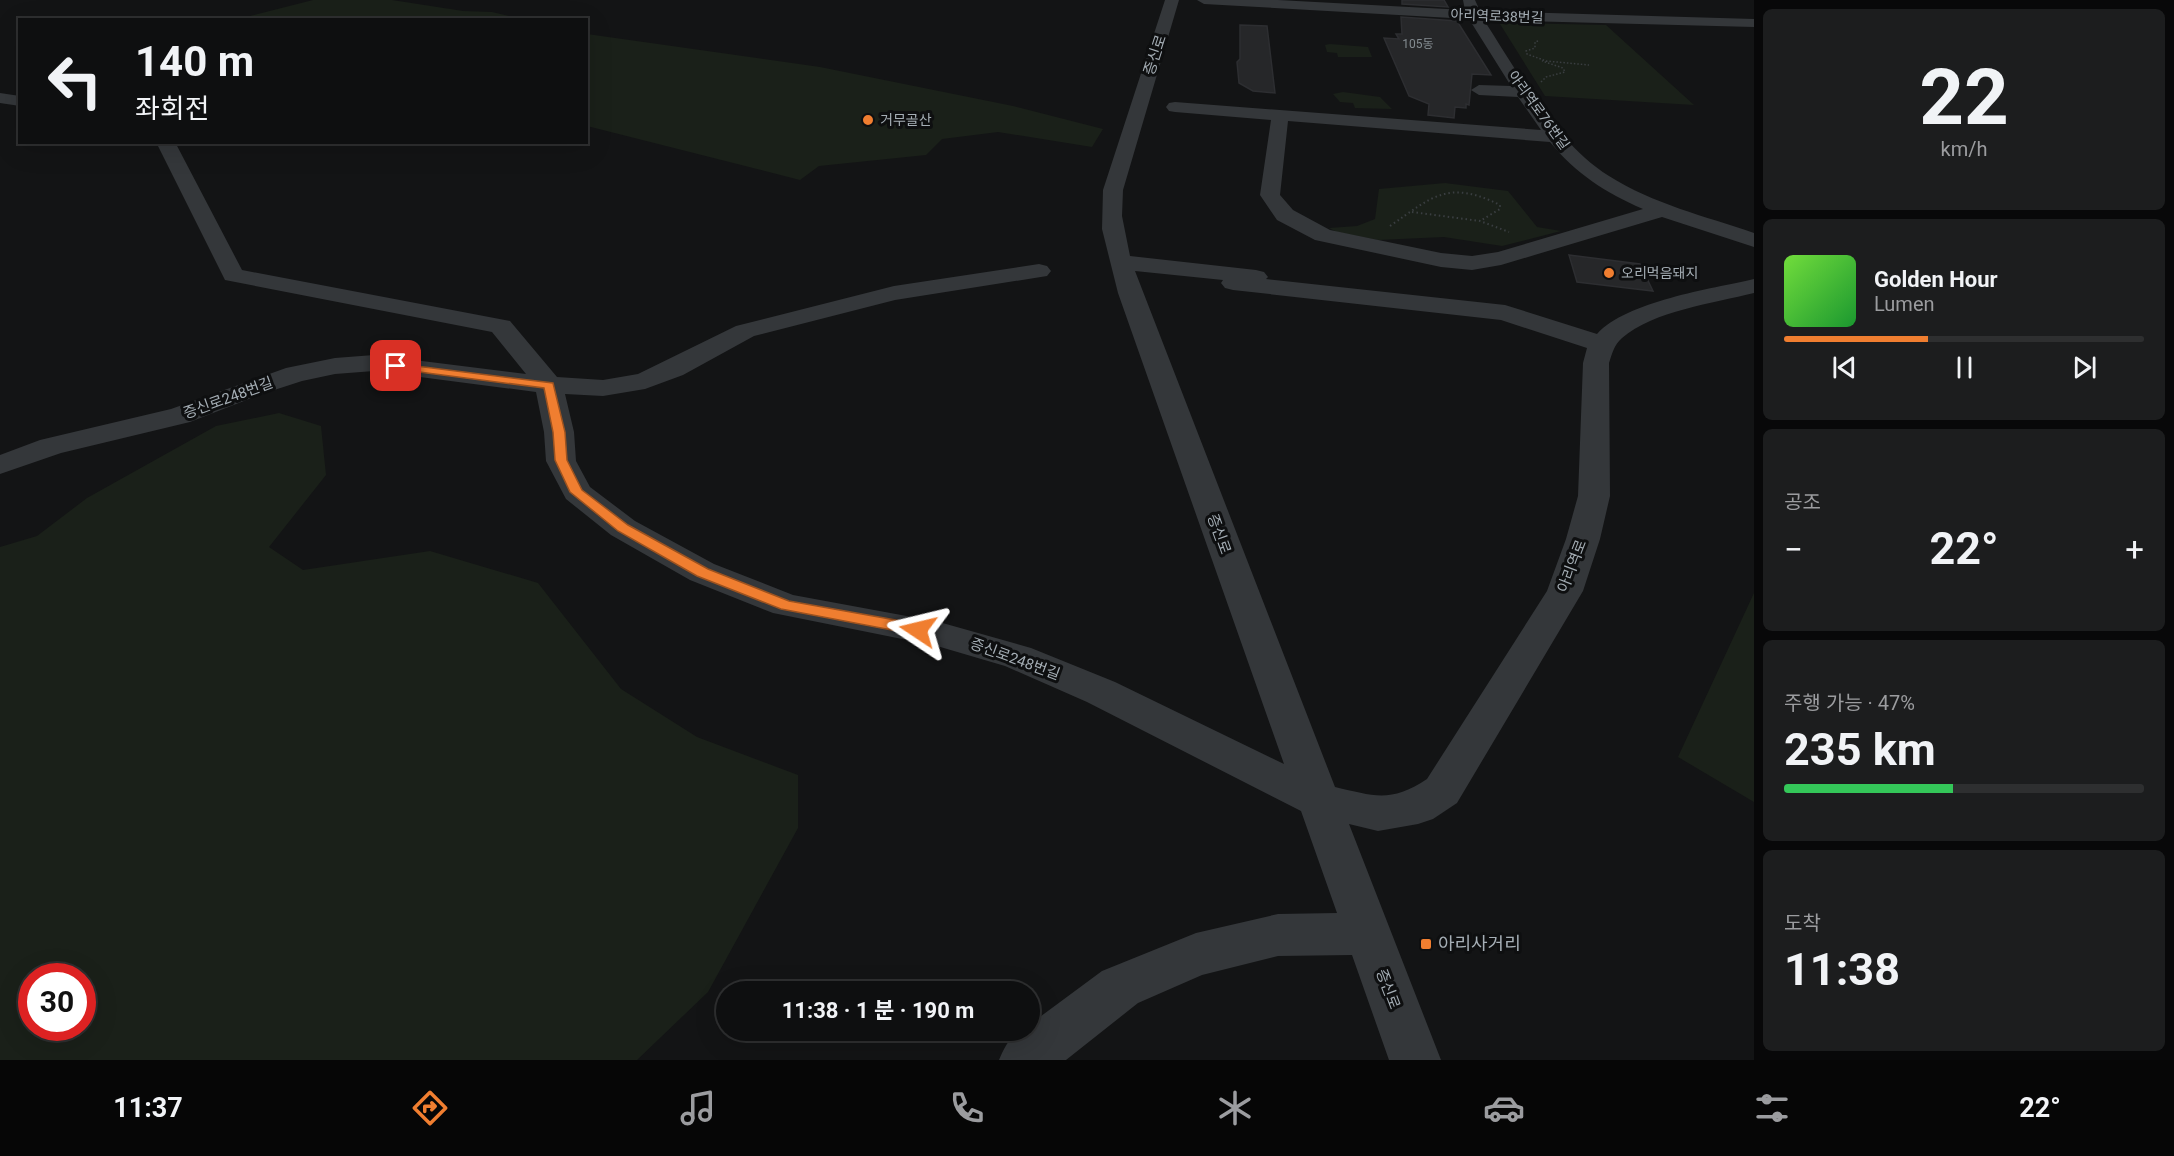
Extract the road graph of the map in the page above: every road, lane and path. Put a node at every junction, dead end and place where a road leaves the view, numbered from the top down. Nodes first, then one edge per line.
1 (1172, 0) edge
2 (1204, 0) edge
3 (1471, 8) edge
4 (1754, 23) edge
5 (1538, 40) dead end
6 (1544, 60) junction
7 (1589, 65) dead end
8 (1542, 82) dead end
9 (1479, 90) dead end
10 (1524, 92) junction
11 (0, 98) edge
12 (18, 101) edge
13 (1175, 107) dead end
14 (1280, 117) junction
15 (1556, 137) junction
16 (166, 144) edge
17 (1665, 209) junction
18 (1411, 212) junction
19 (1480, 221) junction
20 (1333, 238) junction
21 (1754, 240) edge
22 (1543, 246) junction
23 (1121, 262) junction
24 (1040, 271) dead end
25 (1233, 283) dead end
26 (1754, 286) edge
27 (1313, 291) junction
28 (1602, 344) junction
29 (549, 385) junction
30 (0, 465) edge
31 (1318, 800) junction
32 (1367, 934) junction
33 (1025, 1060) edge
34 (1415, 1060) edge

1 - 23 street, 증신로
2 - 3 street, 아리역로38번길
3 - 4 street, 아리역로38번길
3 - 10 street, 아리역로76번길
5 - 6 path
6 - 7 path
6 - 8 path
9 - 10 street
10 - 15 street, 아리역로76번길
11 - 12 street
13 - 14 street
14 - 15 street
14 - 20 street
15 - 17 street, 아리역로76번길
16 - 29 street
17 - 21 street, 아리역로76번길
17 - 22 street
18 - 19 path
18 - 19 path
18 - 20 path
19 - 22 path
20 - 22 street
23 - 27 street
23 - 31 street, 증신로
24 - 29 street, 증신로248번길
25 - 27 street
26 - 28 street
27 - 28 street
28 - 31 street, 아리역로
29 - 30 street, 증신로248번길
29 - 31 street, 증신로248번길
31 - 32 street, 증신로
32 - 33 street
32 - 34 street, 증신로

